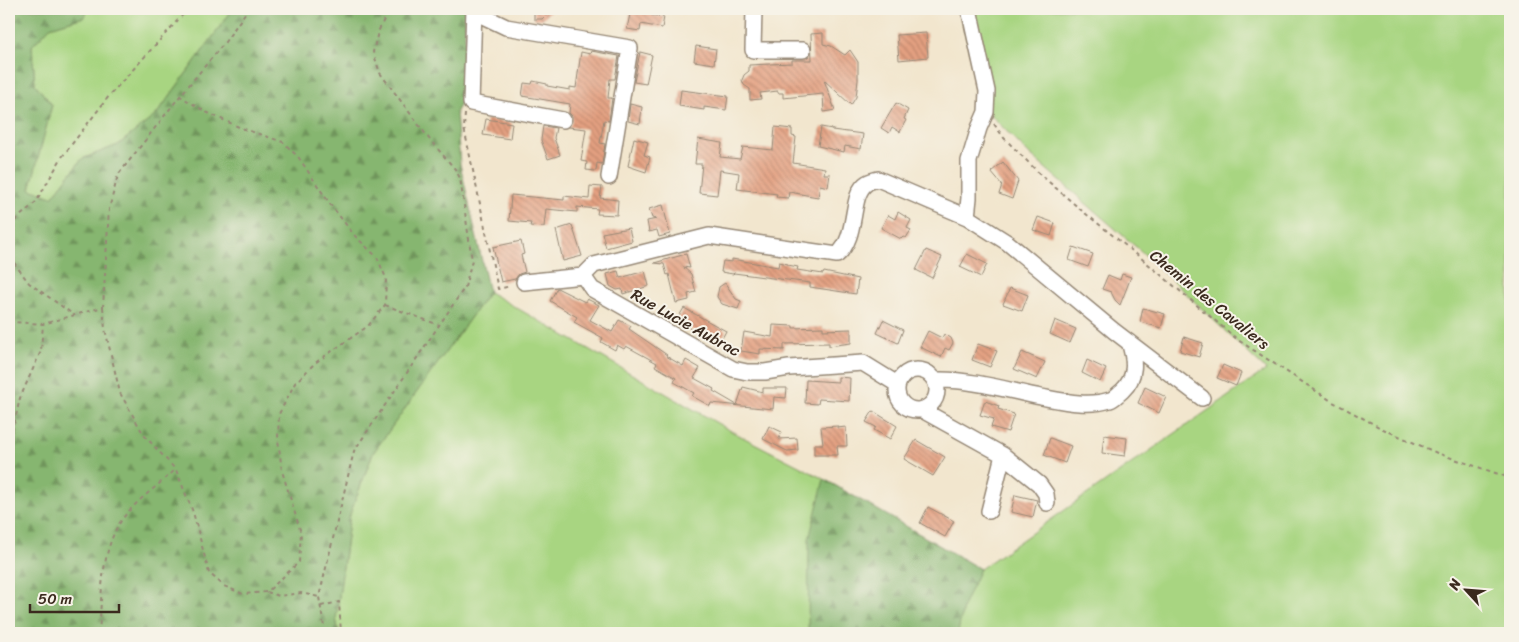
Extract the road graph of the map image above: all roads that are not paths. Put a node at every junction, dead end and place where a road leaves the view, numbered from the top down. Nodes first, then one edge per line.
1 (475, 9) edge
2 (754, 9) edge
3 (969, 9) edge
4 (803, 50) dead end
5 (563, 120) dead end
6 (609, 177) dead end
7 (967, 217) junction
8 (583, 276) junction
9 (524, 282) road end
10 (1129, 342) junction
11 (936, 380) junction
12 (898, 384) junction
13 (1202, 398) dead end
14 (922, 410) junction
15 (1003, 454) junction
16 (1047, 503) dead end
17 (989, 511) dead end

1 - 5 street
1 - 6 street
2 - 4 street
3 - 7 street
7 - 8 street
7 - 10 street
8 - 9 street
8 - 12 street, Rue Lucie Aubrac
10 - 11 street
10 - 13 street
11 - 12 street
11 - 14 street
12 - 14 street
14 - 15 street
15 - 16 street
15 - 17 street

